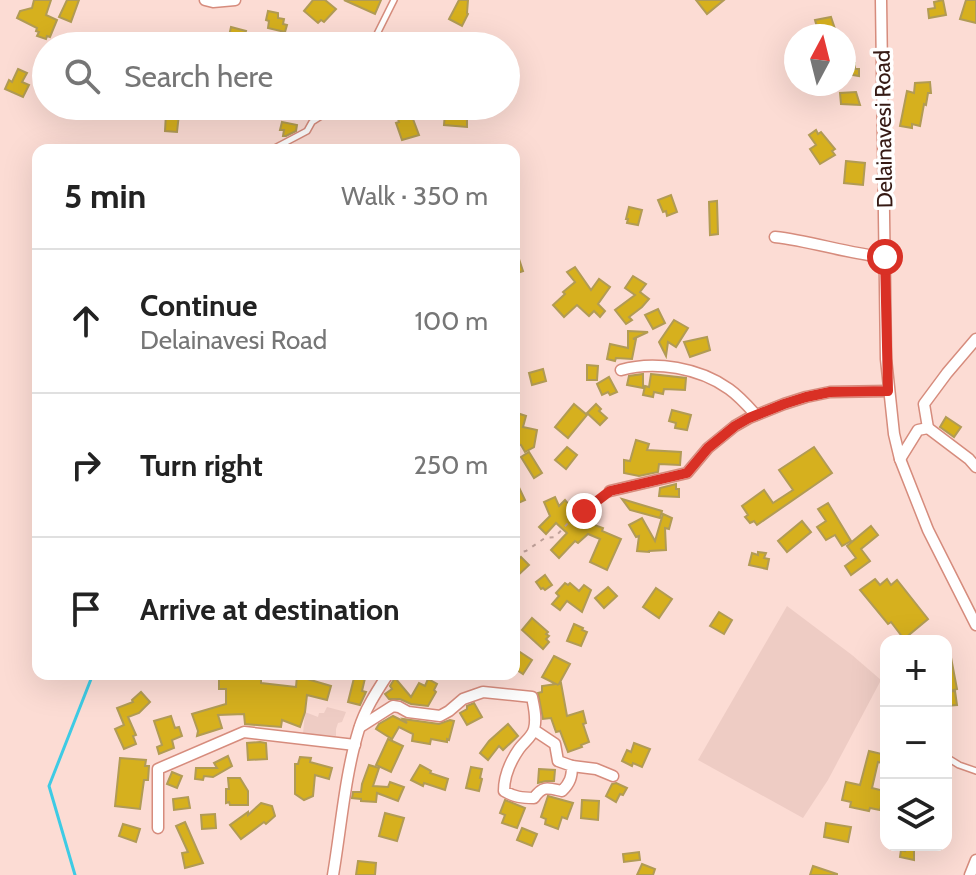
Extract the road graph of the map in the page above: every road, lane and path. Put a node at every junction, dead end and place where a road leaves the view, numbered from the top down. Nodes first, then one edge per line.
1 (205, 0) edge
2 (235, 0) edge
3 (394, 0) edge
4 (881, 0) edge
5 (378, 32) edge
6 (315, 120) edge
7 (282, 144) edge
8 (775, 237) dead end
9 (885, 257) junction
10 (976, 339) edge
11 (621, 370) dead end
12 (888, 391) junction
13 (756, 415) junction
14 (928, 428) junction
15 (900, 459) junction
16 (976, 467) edge
17 (610, 491) joint
18 (520, 552) edge
19 (976, 625) edge
20 (384, 680) edge
21 (360, 727) junction
22 (534, 730) junction
23 (355, 745) junction
24 (952, 761) edge
25 (572, 766) junction
26 (976, 771) edge
27 (613, 776) dead end
28 (158, 828) dead end
29 (976, 860) edge
30 (333, 875) edge
31 (970, 875) edge

1 - 2 street
3 - 5 lane
4 - 9 street, Delainavesi Road
6 - 7 lane
8 - 9 street
9 - 12 street, Delainavesi Road
10 - 14 street
11 - 13 street
12 - 13 street
12 - 15 street, Delainavesi Road
13 - 17 street
14 - 15 street
14 - 16 street
15 - 19 street, Delainavesi Road
17 - 18 path
20 - 21 street
21 - 22 street
21 - 23 street
22 - 25 street
22 - 25 street
23 - 28 street
23 - 30 street
24 - 26 lane
25 - 27 street
29 - 31 street

